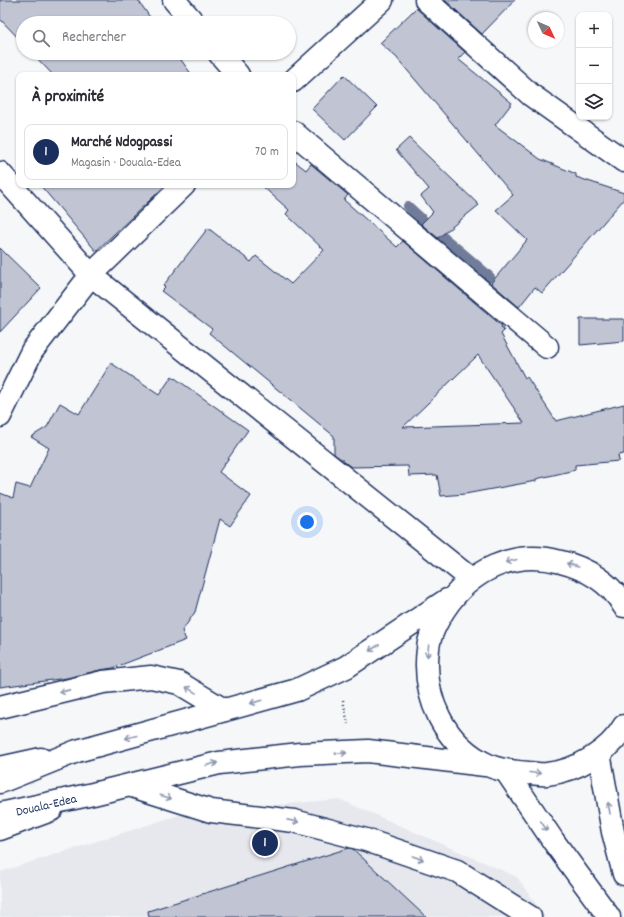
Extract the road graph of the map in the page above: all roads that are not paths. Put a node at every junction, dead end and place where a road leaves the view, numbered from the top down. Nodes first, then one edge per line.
1 (174, 0) edge
2 (382, 0) edge
3 (426, 0) edge
4 (188, 16) edge
5 (225, 60) edge
6 (235, 72) edge
7 (296, 78) edge
8 (296, 135) edge
9 (624, 161) edge
10 (0, 173) edge
11 (181, 188) edge
12 (91, 275) junction
13 (547, 347) dead end
14 (0, 416) edge
15 (471, 579) junction
16 (601, 580) junction
17 (624, 582) edge
18 (453, 596) junction
19 (624, 606) edge
20 (0, 707) edge
21 (224, 710) junction
22 (624, 726) edge
23 (78, 751) junction
24 (599, 753) junction
25 (0, 768) edge
26 (498, 768) junction
27 (0, 782) edge
28 (129, 785) junction
29 (92, 794) junction
30 (0, 814) edge
31 (0, 829) edge
32 (624, 874) edge
33 (530, 917) edge
34 (609, 917) edge

1 - 4 main road
2 - 7 main road
3 - 9 main road
5 - 6 main road
8 - 13 main road
10 - 12 main road
11 - 12 main road
12 - 14 main road
12 - 15 main road
16 -> 15 main road
15 - 18 main road
16 - 17 main road
16 - 19 main road
18 -> 21 main road
18 -> 26 main road
21 -> 20 main road
21 -> 23 main road
22 - 24 main road
23 - 25 main road
23 - 27 main road
26 -> 24 main road
32 -> 24 main road
28 -> 26 main road
26 -> 34 main road
28 - 29 main road
28 -> 33 main road
29 - 30 main road, Douala-Edea
29 - 31 main road

